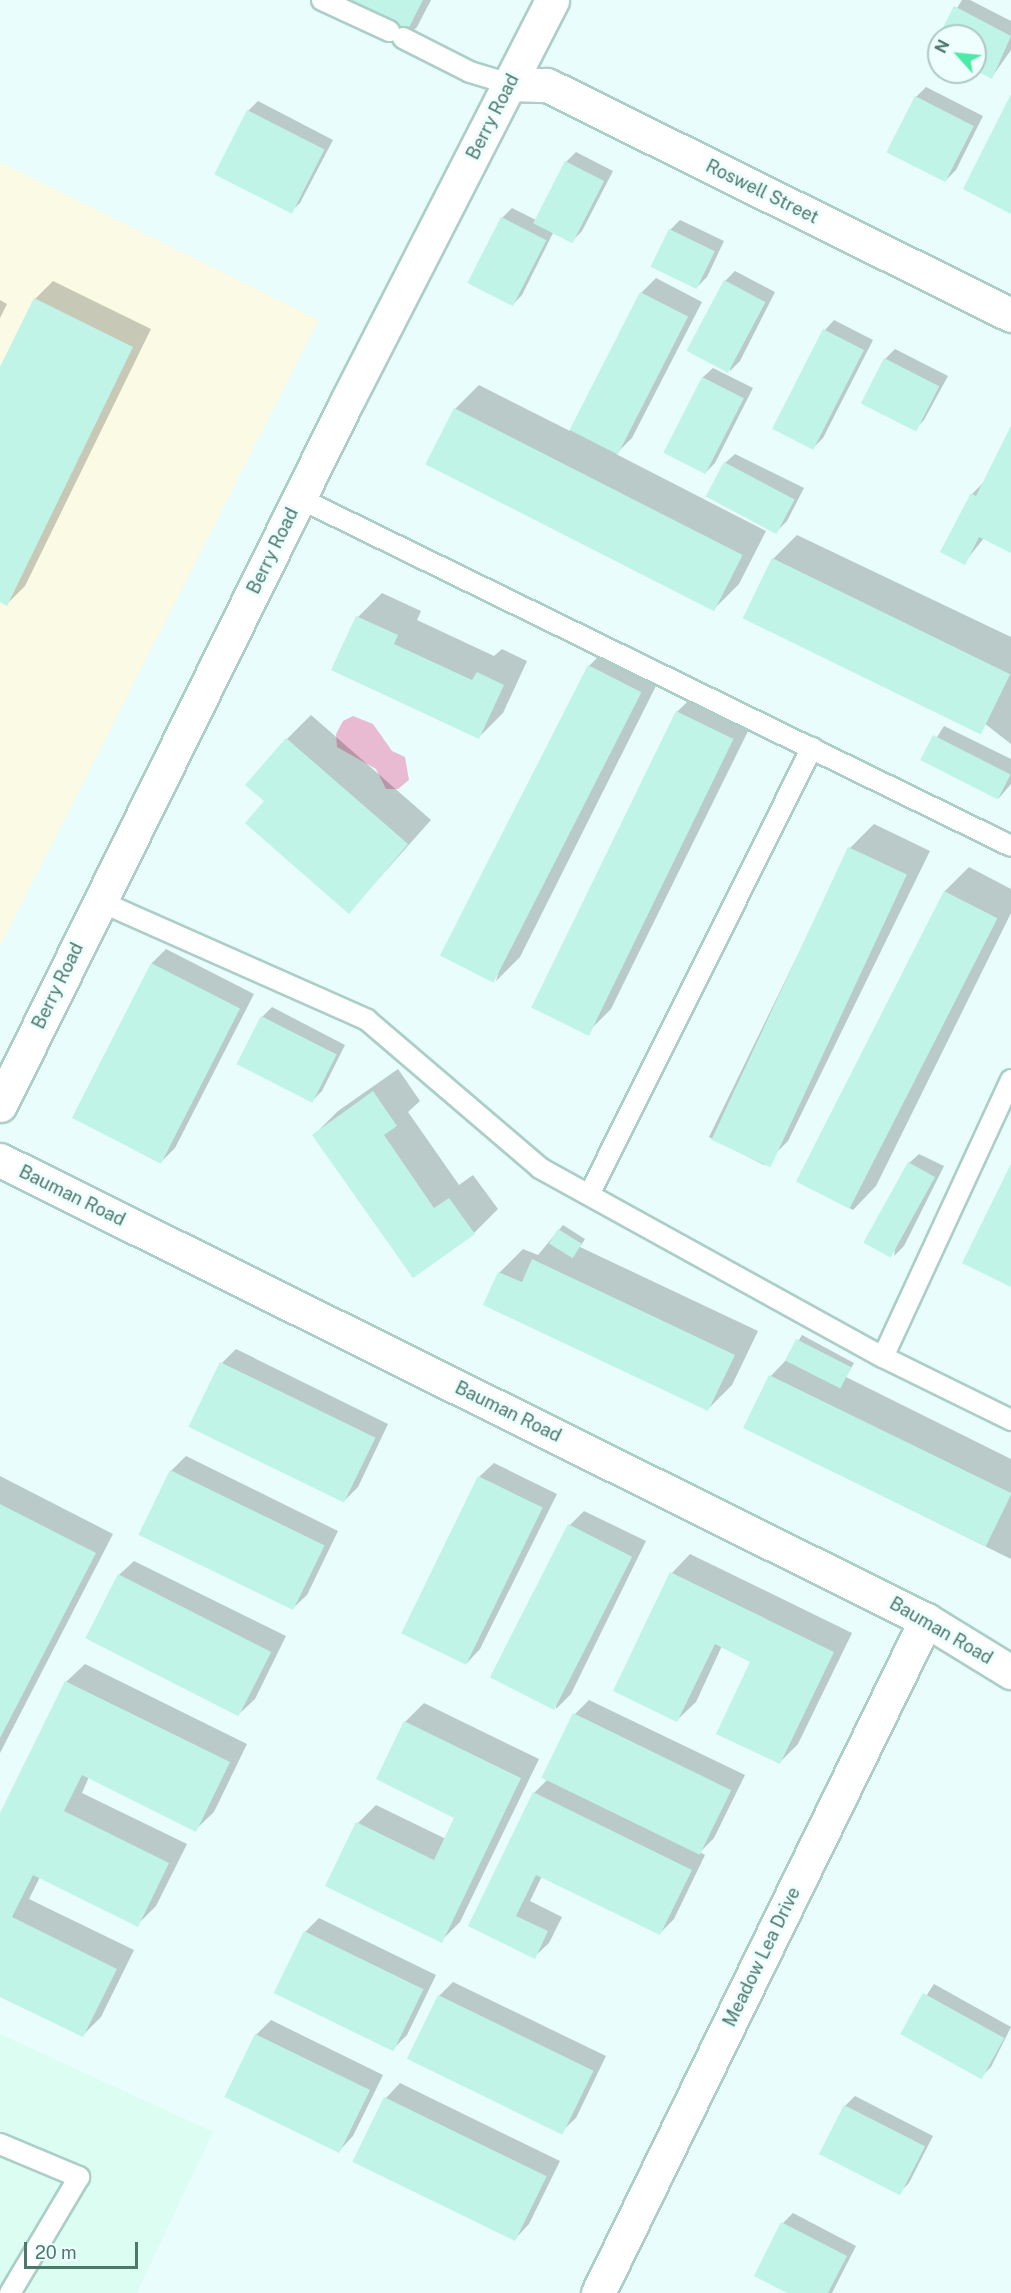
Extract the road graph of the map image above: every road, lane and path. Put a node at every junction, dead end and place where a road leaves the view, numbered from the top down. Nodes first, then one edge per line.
1 (322, 0) edge
2 (552, 0) edge
3 (510, 84) junction
4 (1011, 315) edge
5 (299, 498) junction
6 (812, 748) junction
7 (1011, 846) edge
8 (99, 901) junction
9 (1011, 1080) edge
10 (0, 1105) edge
11 (0, 1160) edge
12 (589, 1195) junction
13 (883, 1357) junction
14 (1011, 1420) edge
15 (926, 1620) junction
16 (1011, 1672) edge
17 (0, 2144) edge
18 (10, 2293) edge
19 (598, 2293) edge

1 - 3 lane
2 - 3 street, Berry Road
3 - 4 street, Roswell Street
3 - 5 street, Berry Road
5 - 6 lane
5 - 8 street, Berry Road
6 - 7 lane
6 - 12 lane
8 - 10 street, Berry Road
8 - 12 lane
9 - 13 lane
11 - 15 street, Bauman Road
12 - 13 lane
13 - 14 lane
15 - 16 street, Bauman Road
15 - 19 street, Meadow Lea Drive
17 - 18 lane

